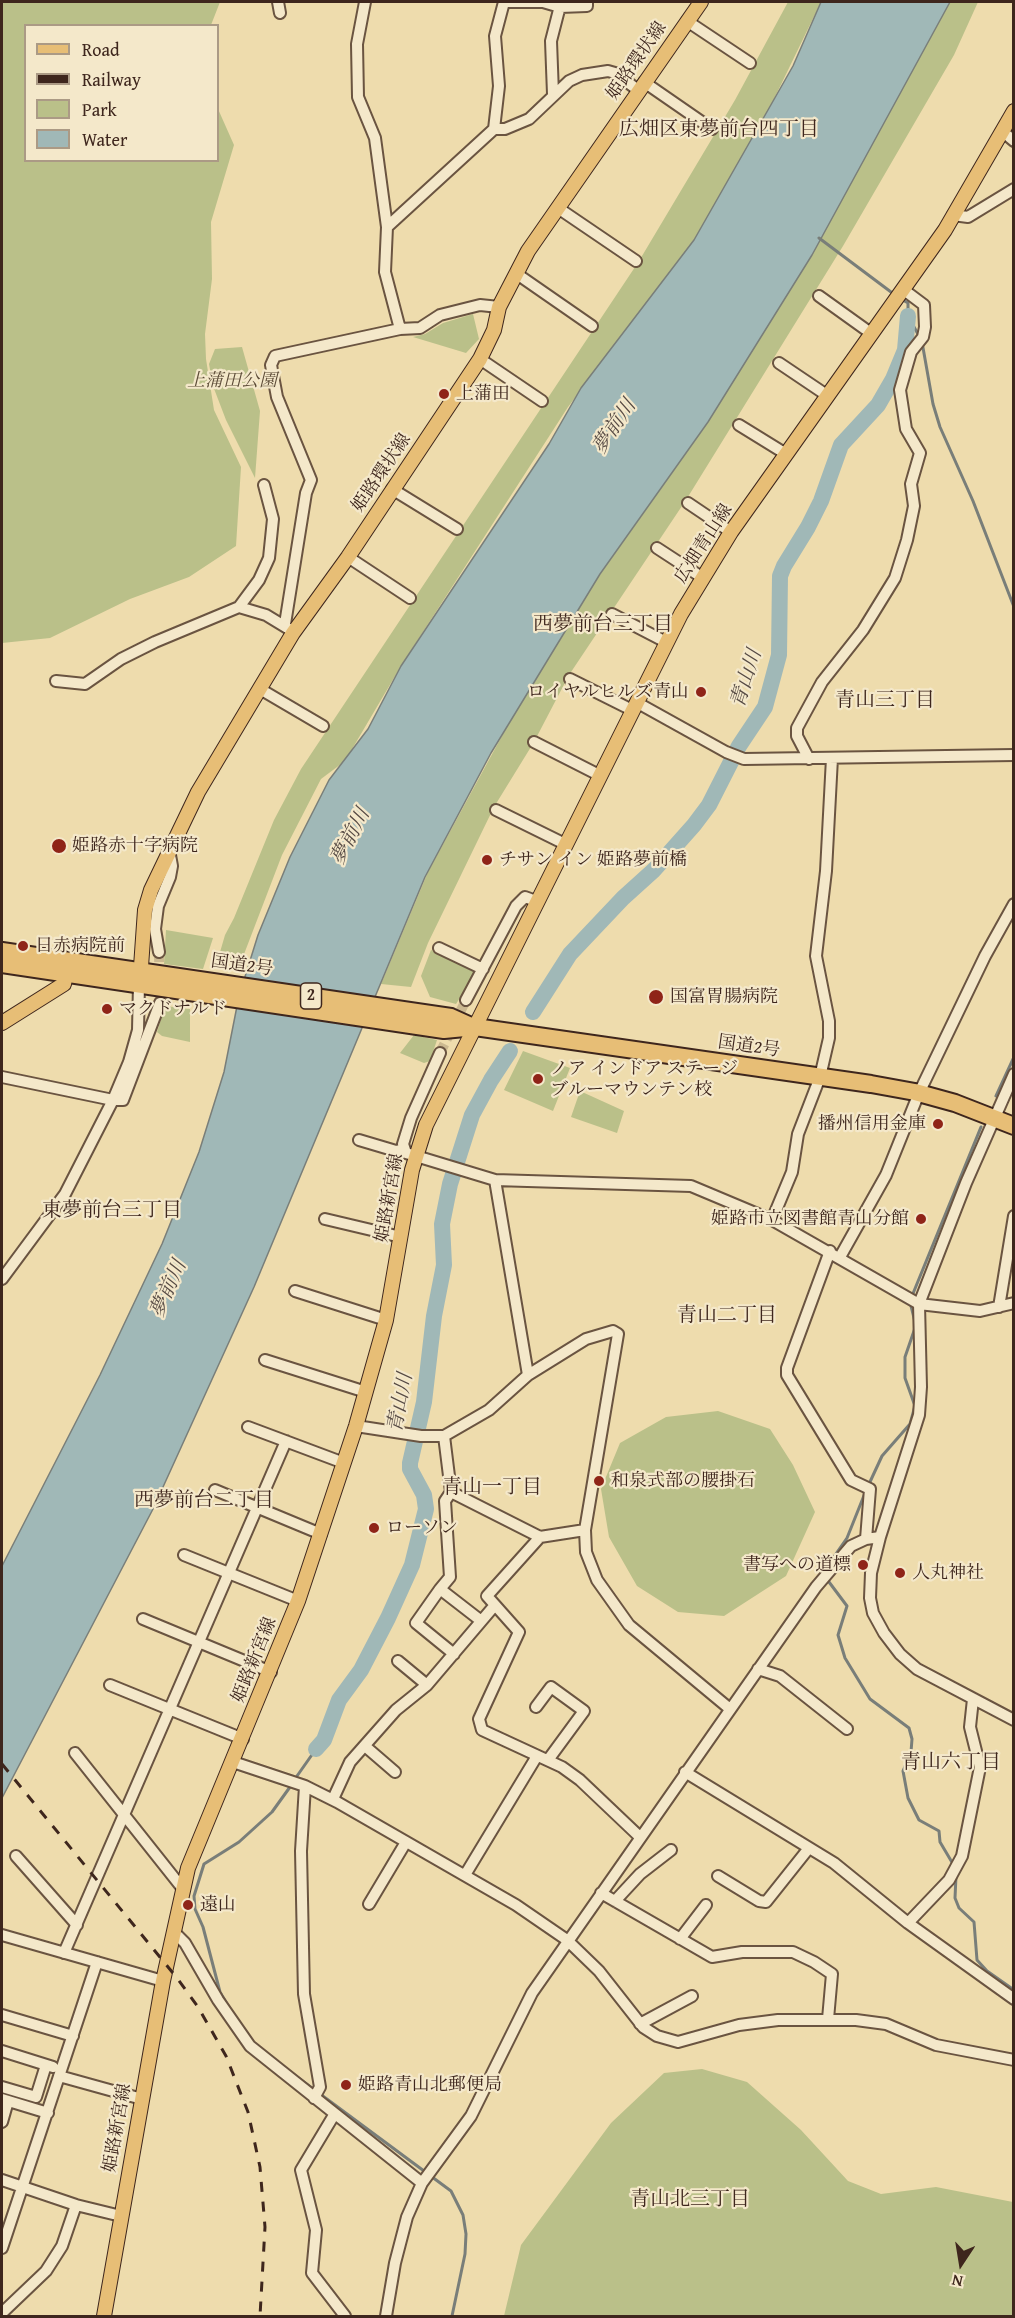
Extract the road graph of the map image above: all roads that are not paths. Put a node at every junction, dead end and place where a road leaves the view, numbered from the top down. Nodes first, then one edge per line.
1 (278, 2) edge
2 (365, 2) edge
3 (504, 2) edge
4 (587, 2) edge
5 (701, 2) edge
6 (561, 4) edge
7 (280, 14) dead end
8 (687, 21) junction
9 (750, 63) dead end
10 (641, 86) junction
11 (553, 94) junction
12 (1014, 111) edge
13 (494, 129) junction
14 (712, 129) dead end
15 (1002, 131) junction
16 (1014, 141) edge
17 (1014, 189) edge
18 (558, 208) junction
19 (953, 215) junction
20 (387, 227) junction
21 (636, 261) dead end
22 (517, 274) junction
23 (903, 291) junction
24 (819, 296) dead end
25 (499, 307) junction
26 (592, 326) dead end
27 (400, 329) junction
28 (872, 334) junction
29 (480, 359) junction
30 (779, 363) dead end
31 (828, 396) junction
32 (542, 401) dead end
33 (739, 425) dead end
34 (786, 454) junction
35 (264, 485) dead end
36 (392, 489) junction
37 (688, 503) dead end
38 (457, 529) dead end
39 (731, 532) junction
40 (657, 549) dead end
41 (348, 557) junction
42 (703, 578) junction
43 (410, 598) dead end
44 (239, 607) junction
45 (612, 614) dead end
46 (289, 629) junction
47 (666, 642) junction
48 (570, 679) dead end
49 (56, 681) dead end
50 (260, 689) junction
51 (634, 706) junction
52 (323, 726) dead end
53 (534, 742) dead end
54 (1014, 755) edge
55 (832, 758) junction
56 (809, 759) junction
57 (599, 775) junction
58 (496, 810) dead end
59 (565, 844) junction
60 (170, 855) junction
61 (536, 901) junction
62 (1014, 904) edge
63 (439, 948) dead end
64 (2, 951) edge
65 (159, 952) tunnel mouth
66 (2, 964) edge
67 (483, 969) junction
68 (66, 973) junction
69 (140, 978) junction
70 (466, 1000) tunnel mouth
71 (160, 1004) tunnel mouth
72 (2, 1023) edge
73 (475, 1027) junction
74 (440, 1053) tunnel mouth
75 (1014, 1074) edge
76 (2, 1077) edge
77 (820, 1077) junction
78 (919, 1093) junction
79 (113, 1100) junction
80 (995, 1118) junction
81 (1014, 1125) edge
82 (358, 1140) dead end
83 (409, 1152) junction
84 (495, 1180) junction
85 (1014, 1216) edge
86 (325, 1219) dead end
87 (772, 1220) junction
88 (401, 1237) junction
89 (830, 1251) junction
90 (840, 1257) junction
91 (2, 1279) edge
92 (295, 1291) dead end
93 (914, 1301) junction
94 (1014, 1304) edge
95 (999, 1307) junction
96 (386, 1320) junction
97 (265, 1360) dead end
98 (528, 1375) junction
99 (366, 1392) junction
100 (356, 1426) junction
101 (248, 1427) dead end
102 (444, 1436) junction
103 (286, 1441) junction
104 (344, 1463) junction
105 (215, 1490) dead end
106 (451, 1492) junction
107 (256, 1507) junction
108 (585, 1530) junction
109 (321, 1534) junction
110 (540, 1536) junction
111 (880, 1537) junction
112 (866, 1539) junction
113 (184, 1556) dead end
114 (229, 1573) junction
115 (440, 1589) junction
116 (298, 1601) junction
117 (495, 1605) junction
118 (143, 1619) dead end
119 (480, 1620) junction
120 (199, 1643) junction
121 (454, 1654) junction
122 (398, 1661) dead end
123 (758, 1669) junction
124 (271, 1672) junction
125 (110, 1685) dead end
126 (428, 1685) junction
127 (973, 1700) junction
128 (536, 1707) dead end
129 (170, 1709) junction
130 (730, 1709) junction
131 (1014, 1720) edge
132 (847, 1729) dead end
133 (243, 1739) junction
134 (366, 1746) junction
135 (75, 1753) dead end
136 (543, 1758) junction
137 (233, 1762) junction
138 (395, 1772) dead end
139 (685, 1772) junction
140 (305, 1786) junction
141 (333, 1799) junction
142 (124, 1813) junction
143 (640, 1837) junction
144 (406, 1842) junction
145 (809, 1848) junction
146 (671, 1850) dead end
147 (16, 1856) dead end
148 (465, 1875) junction
149 (718, 1876) dead end
150 (183, 1889) junction
151 (601, 1893) junction
152 (615, 1901) junction
153 (369, 1904) dead end
154 (706, 1905) dead end
155 (908, 1923) junction
156 (77, 1925) junction
157 (174, 1932) junction
158 (2, 1935) edge
159 (567, 1940) junction
160 (680, 1940) junction
161 (64, 1953) junction
162 (97, 1962) junction
163 (163, 1981) junction
164 (692, 1996) dead end
165 (1014, 1999) edge
166 (2, 2015) edge
167 (828, 2019) junction
168 (640, 2024) junction
169 (73, 2036) junction
170 (2, 2051) edge
171 (1014, 2060) edge
172 (46, 2065) dead end
173 (60, 2073) junction
174 (2, 2087) edge
175 (314, 2098) junction
176 (142, 2099) junction
177 (4, 2100) edge
178 (48, 2112) junction
179 (334, 2115) junction
180 (2, 2122) edge
181 (2, 2180) edge
182 (424, 2181) junction
183 (23, 2187) junction
184 (76, 2205) junction
185 (121, 2216) junction
186 (6, 2222) edge
187 (2, 2248) edge
188 (2, 2313) edge
189 (8, 2316) edge
190 (104, 2316) edge
191 (345, 2316) edge
192 (387, 2316) edge

1 - 7 street
2 - 20 street
3 - 6 street
3 - 13 street
4 - 6 street
5 - 8 main road, 姫路環状線
6 - 11 street
8 - 9 street
8 - 10 main road, 姫路環状線
10 - 11 street
10 - 14 street
10 - 18 main road, 姫路環状線
11 - 13 street
12 - 15 main road, 広畑青山線
13 - 20 street
15 - 16 street
15 - 19 main road, 広畑青山線
17 - 19 street
18 - 21 street
18 - 22 main road, 姫路環状線
19 - 23 main road, 広畑青山線
20 - 27 street
22 - 25 main road, 姫路環状線
22 - 26 street
23 - 28 main road, 広畑青山線
23 - 56 street
24 - 28 street
25 - 27 street
25 - 29 main road, 姫路環状線
27 - 46 street
28 - 31 main road, 広畑青山線
29 - 32 street
29 - 36 main road, 姫路環状線
30 - 31 street
31 - 34 main road, 広畑青山線
33 - 34 street
34 - 39 main road, 広畑青山線
35 - 44 street
36 - 38 street
36 - 41 main road, 姫路環状線
37 - 39 street
39 - 42 main road, 広畑青山線
40 - 42 street
41 - 43 street
41 - 46 main road, 姫路環状線
42 - 47 main road, 広畑青山線
44 - 46 street
44 - 49 street
45 - 47 street
46 - 50 main road, 姫路環状線
47 - 51 main road, 広畑青山線
48 - 51 street
50 - 52 street
50 - 60 main road, 姫路環状線
51 - 56 street
51 - 57 main road, 広畑青山線
53 - 57 street
54 - 55 street
55 - 56 street
55 - 77 street
57 - 59 main road, 広畑青山線
58 - 59 street
59 - 61 main road, 広畑青山線
60 - 65 street
60 - 69 main road, 姫路環状線
61 - 67 street
61 - 73 main road, 広畑青山線
62 - 78 street
63 - 67 street
64 - 69 highway, 国道2号 / 2
66 - 68 highway, 国道2号 / 2
67 - 70 street
68 - 69 highway, 国道2号 / 2
68 - 72 main road
69 - 73 highway, 国道2号 / 2
69 - 79 street
71 - 79 street
73 - 77 highway, 国道2号 / 2
73 - 83 main road, 姫路新宮線
74 - 83 street
75 - 80 street
76 - 79 street
77 - 78 highway, 国道2号 / 2
77 - 87 street
78 - 80 highway, 国道2号 / 2
78 - 90 street
79 - 91 street
80 - 81 highway, 国道2号 / 2
80 - 93 street
82 - 83 street
83 - 84 street
83 - 88 main road, 姫路新宮線
84 - 87 street
84 - 98 street
85 - 95 street
86 - 88 street
87 - 89 street
88 - 96 main road, 姫路新宮線
89 - 90 street
89 - 112 street
90 - 93 street
92 - 96 street
93 - 95 street
93 - 111 street
94 - 95 street
96 - 99 main road, 姫路新宮線
97 - 99 street
98 - 102 street
98 - 108 street
99 - 100 main road, 姫路新宮線
100 - 102 street
100 - 104 main road, 姫路新宮線
101 - 103 street
102 - 106 street
103 - 104 street
103 - 107 street
104 - 109 main road, 姫路新宮線
105 - 107 street
106 - 110 street
106 - 115 street
107 - 109 street
107 - 114 street
108 - 110 street
108 - 130 street
109 - 116 main road, 姫路新宮線
110 - 117 street
111 - 112 street
111 - 127 street
112 - 123 street
113 - 114 street
114 - 116 street
114 - 120 street
115 - 119 street
115 - 121 street
116 - 124 main road, 姫路新宮線
117 - 119 street
117 - 136 street
118 - 120 street
119 - 121 street
120 - 124 street
120 - 129 street
121 - 126 street
122 - 126 street
123 - 130 street
123 - 132 street
124 - 133 main road, 姫路新宮線
125 - 129 street
126 - 134 street
127 - 131 street
127 - 155 street
128 - 136 street
129 - 133 street
129 - 142 street
130 - 139 street
133 - 137 main road, 姫路新宮線
134 - 138 street
134 - 141 street
135 - 142 street
136 - 143 street
136 - 148 street
137 - 140 street
137 - 150 main road, 姫路新宮線
139 - 143 street
139 - 145 street
140 - 141 street
140 - 175 street
141 - 144 street
142 - 150 street
142 - 156 street
143 - 151 street
144 - 148 street
144 - 153 street
145 - 149 street
145 - 155 street
146 - 152 street
147 - 156 street
148 - 159 street
150 - 157 main road, 姫路新宮線
151 - 152 street
151 - 159 street
152 - 160 street
154 - 160 street
155 - 165 street
156 - 161 street
157 - 163 main road, 姫路新宮線
157 - 175 street
158 - 161 street
159 - 168 street
159 - 182 street
160 - 167 street
161 - 162 street
162 - 163 street
162 - 169 street
163 - 176 main road, 姫路新宮線
164 - 168 street
166 - 169 street
167 - 168 street
167 - 171 street
169 - 173 street
170 - 173 street
172 - 174 street
173 - 176 street
173 - 178 street
175 - 179 street
176 - 185 main road, 姫路新宮線
177 - 178 street
177 - 180 street
178 - 183 street
179 - 182 street
179 - 191 street
181 - 183 street
182 - 192 street
183 - 184 street
183 - 186 street
184 - 185 street
184 - 188 street
185 - 190 main road, 姫路新宮線
186 - 187 street
188 - 189 street

